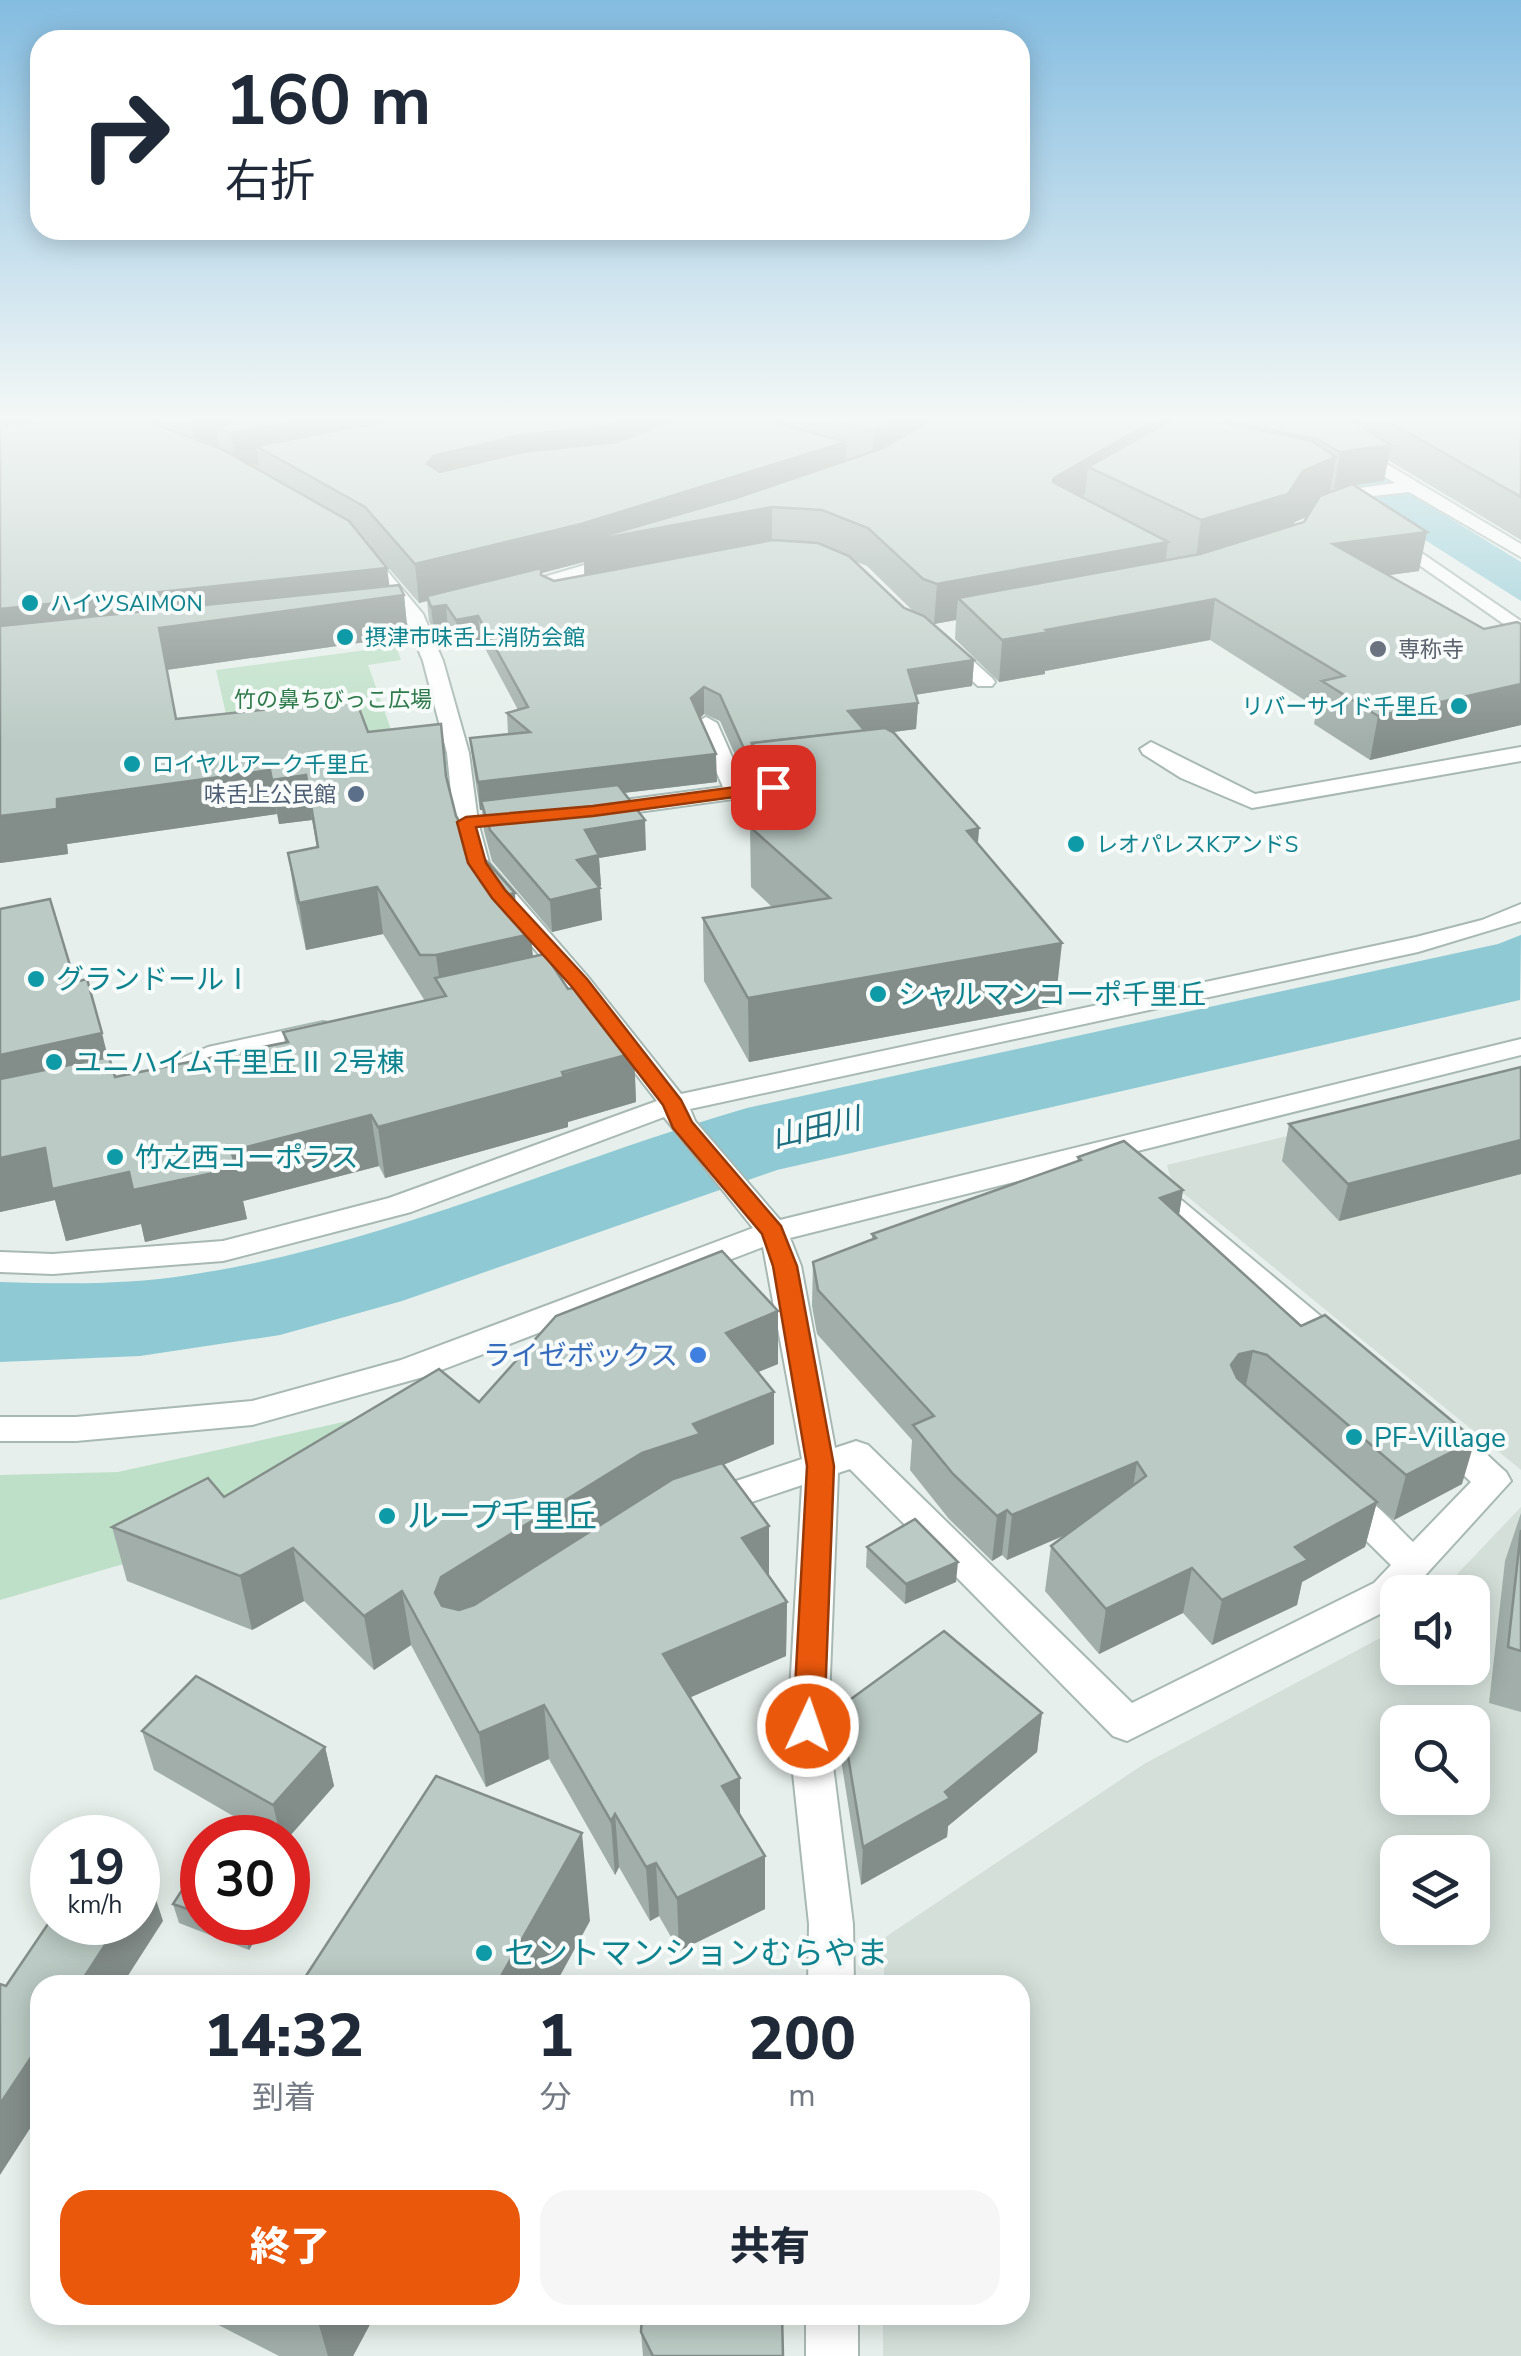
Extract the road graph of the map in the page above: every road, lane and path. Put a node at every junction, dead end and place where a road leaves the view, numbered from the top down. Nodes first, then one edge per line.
1 (1375, 527) edge
2 (1484, 527) edge
3 (346, 542) edge
4 (1521, 552) edge
5 (640, 554) edge
6 (592, 590) edge
7 (952, 630) dead end
8 (1521, 630) edge
9 (984, 682) dead end
10 (706, 723) edge
11 (1151, 749) dead end
12 (1521, 754) edge
13 (810, 783) edge
14 (736, 791) junction
15 (574, 812) edge
16 (1521, 912) edge
17 (580, 983) junction
18 (545, 991) edge
19 (341, 1026) edge
20 (1521, 1047) edge
21 (134, 1088) edge
22 (677, 1114) junction
23 (1102, 1149) junction
24 (773, 1232) junction
25 (0, 1262) edge
26 (1360, 1368) edge
27 (1419, 1418) edge
28 (0, 1428) edge
29 (821, 1466) junction
30 (1314, 1475) edge
31 (678, 1514) edge
32 (1414, 1564) junction
33 (831, 1975) edge
34 (832, 2325) edge
35 (832, 2356) edge

1 - 8 street
2 - 4 street
3 - 17 street
5 - 6 street
7 - 9 street
10 - 14 street
11 - 12 street
13 - 14 street
14 - 15 street
16 - 22 street
17 - 18 street
17 - 22 street
19 - 21 street
20 - 23 street
22 - 24 street
22 - 25 street
23 - 24 street
23 - 26 street
24 - 28 street
24 - 29 street
27 - 32 street
29 - 31 street
29 - 32 street
29 - 33 street
30 - 32 street
34 - 35 street

